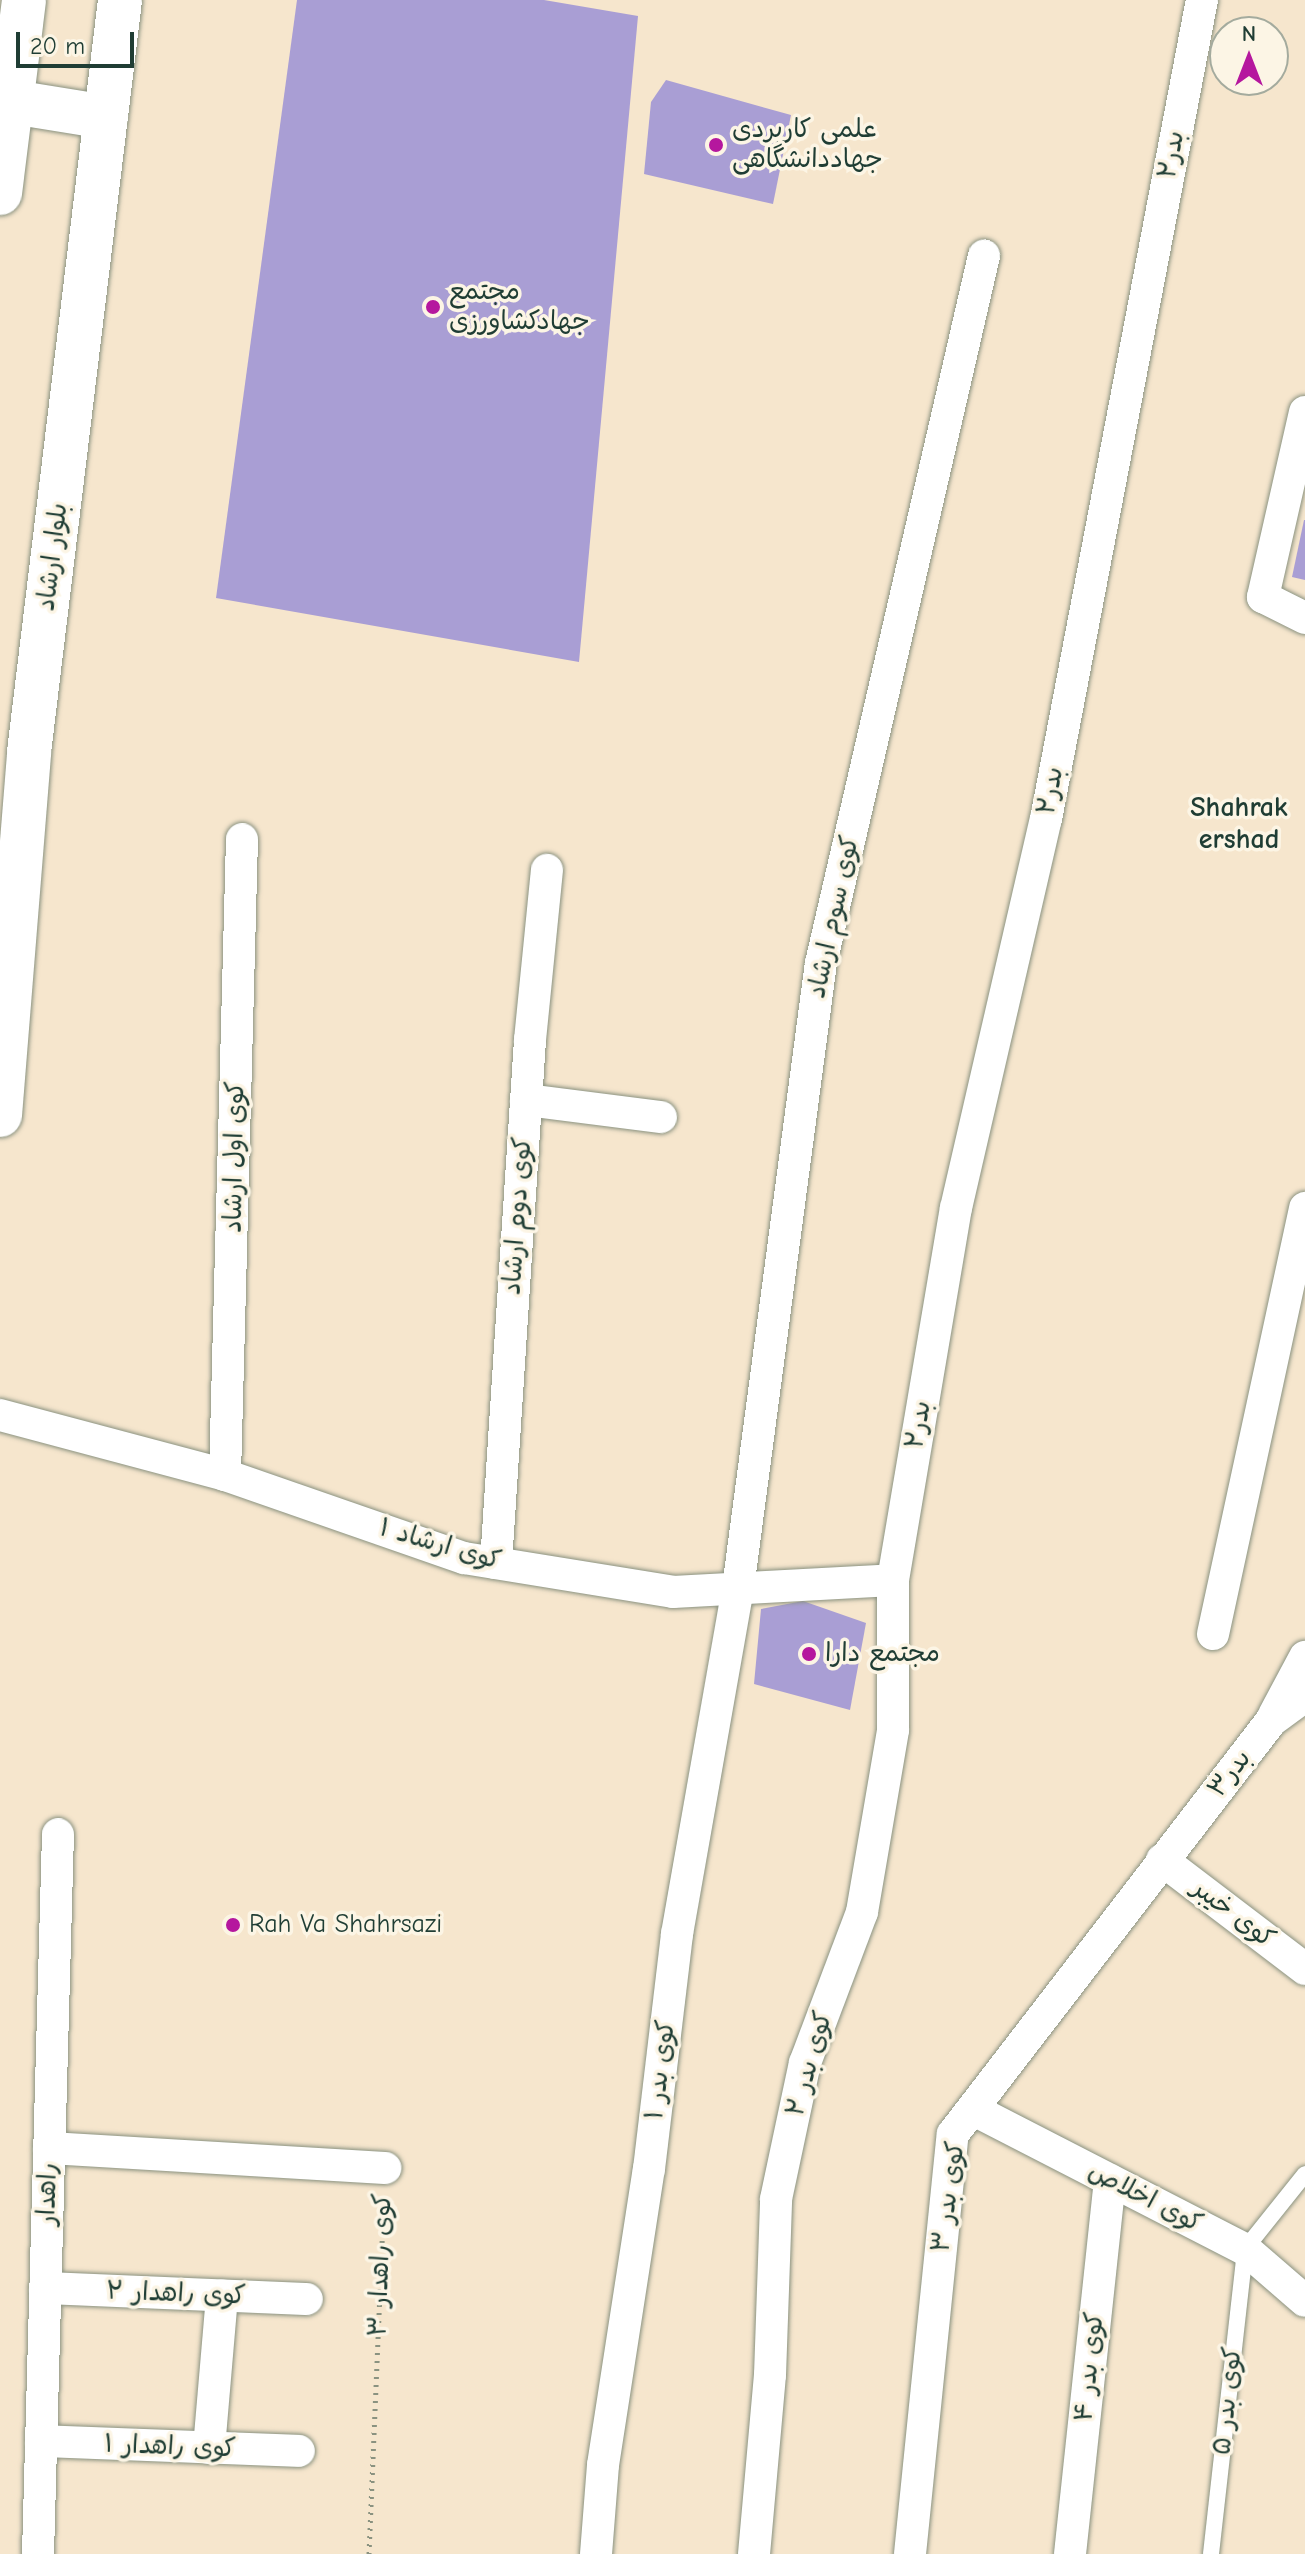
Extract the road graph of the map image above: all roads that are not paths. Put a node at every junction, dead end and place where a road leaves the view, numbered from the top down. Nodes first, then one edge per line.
1 (24, 0) edge
2 (120, 0) edge
3 (1202, 0) edge
4 (13, 102) junction
5 (106, 117) junction
6 (1, 178) edge
7 (984, 256) dead end
8 (1305, 412) edge
9 (1305, 618) edge
10 (242, 839) dead end
11 (547, 870) dead end
12 (526, 1100) junction
13 (0, 1115) edge
14 (661, 1117) dead end
15 (1305, 1208) edge
16 (0, 1415) edge
17 (225, 1475) junction
18 (496, 1563) junction
19 (893, 1580) junction
20 (738, 1588) junction
21 (1213, 1634) dead end
22 (1305, 1657) edge
23 (1305, 1696) edge
24 (1271, 1721) junction
25 (58, 1834) dead end
26 (1162, 1860) junction
27 (1305, 1969) edge
28 (974, 2110) junction
29 (49, 2148) junction
30 (385, 2168) road end
31 (1305, 2174) edge
32 (1110, 2180) junction
33 (1245, 2249) junction
34 (45, 2288) junction
35 (222, 2296) junction
36 (307, 2299) dead end
37 (1305, 2301) edge
38 (41, 2441) junction
39 (209, 2448) junction
40 (299, 2451) dead end
41 (38, 2554) edge
42 (596, 2554) edge
43 (754, 2554) edge
44 (910, 2554) edge
45 (1070, 2554) edge
46 (1211, 2554) edge

1 - 4 main road
2 - 5 main road, بلوار ارشاد
3 - 19 street, بدر۲
4 - 5 main road
4 - 6 main road
5 - 13 main road, بلوار ارشاد
7 - 20 street, کوی سوم ارشاد
8 - 9 street
10 - 17 street, کوی اول ارشاد
11 - 12 street, کوی دوم ارشاد
12 - 14 street
12 - 18 street, کوی دوم ارشاد
15 - 21 street
16 - 17 street, کوی ارشاد ۱
17 - 18 street, کوی ارشاد ۱
18 - 20 street, کوی ارشاد ۱
19 - 20 street, کوی ارشاد ۱
19 - 43 street, کوی بدر ۲
20 - 42 street, کوی بدر ۱
22 - 24 street
23 - 24 street, بدر۳
24 - 26 street, بدر۳
25 - 29 street, راهدار
26 - 27 street, کوی خیبر
26 - 28 street, کوی بدر ۳
28 - 32 street, کوی اخلاص
28 - 44 street, کوی بدر ۳
29 - 30 street, کوی راهدار ۳
29 - 34 street, راهدار
31 - 33 lane
32 - 33 street, کوی اخلاص
32 - 45 street, کوی بدر ۴
33 - 37 street, کوی اخلاص
33 - 46 lane, کوی بدر ۵
34 - 35 street, کوی راهدار ۲
34 - 38 street, راهدار
35 - 36 street, کوی راهدار ۲
35 - 39 street
38 - 39 street, کوی راهدار ۱
38 - 41 street, راهدار
39 - 40 street, کوی راهدار ۱

